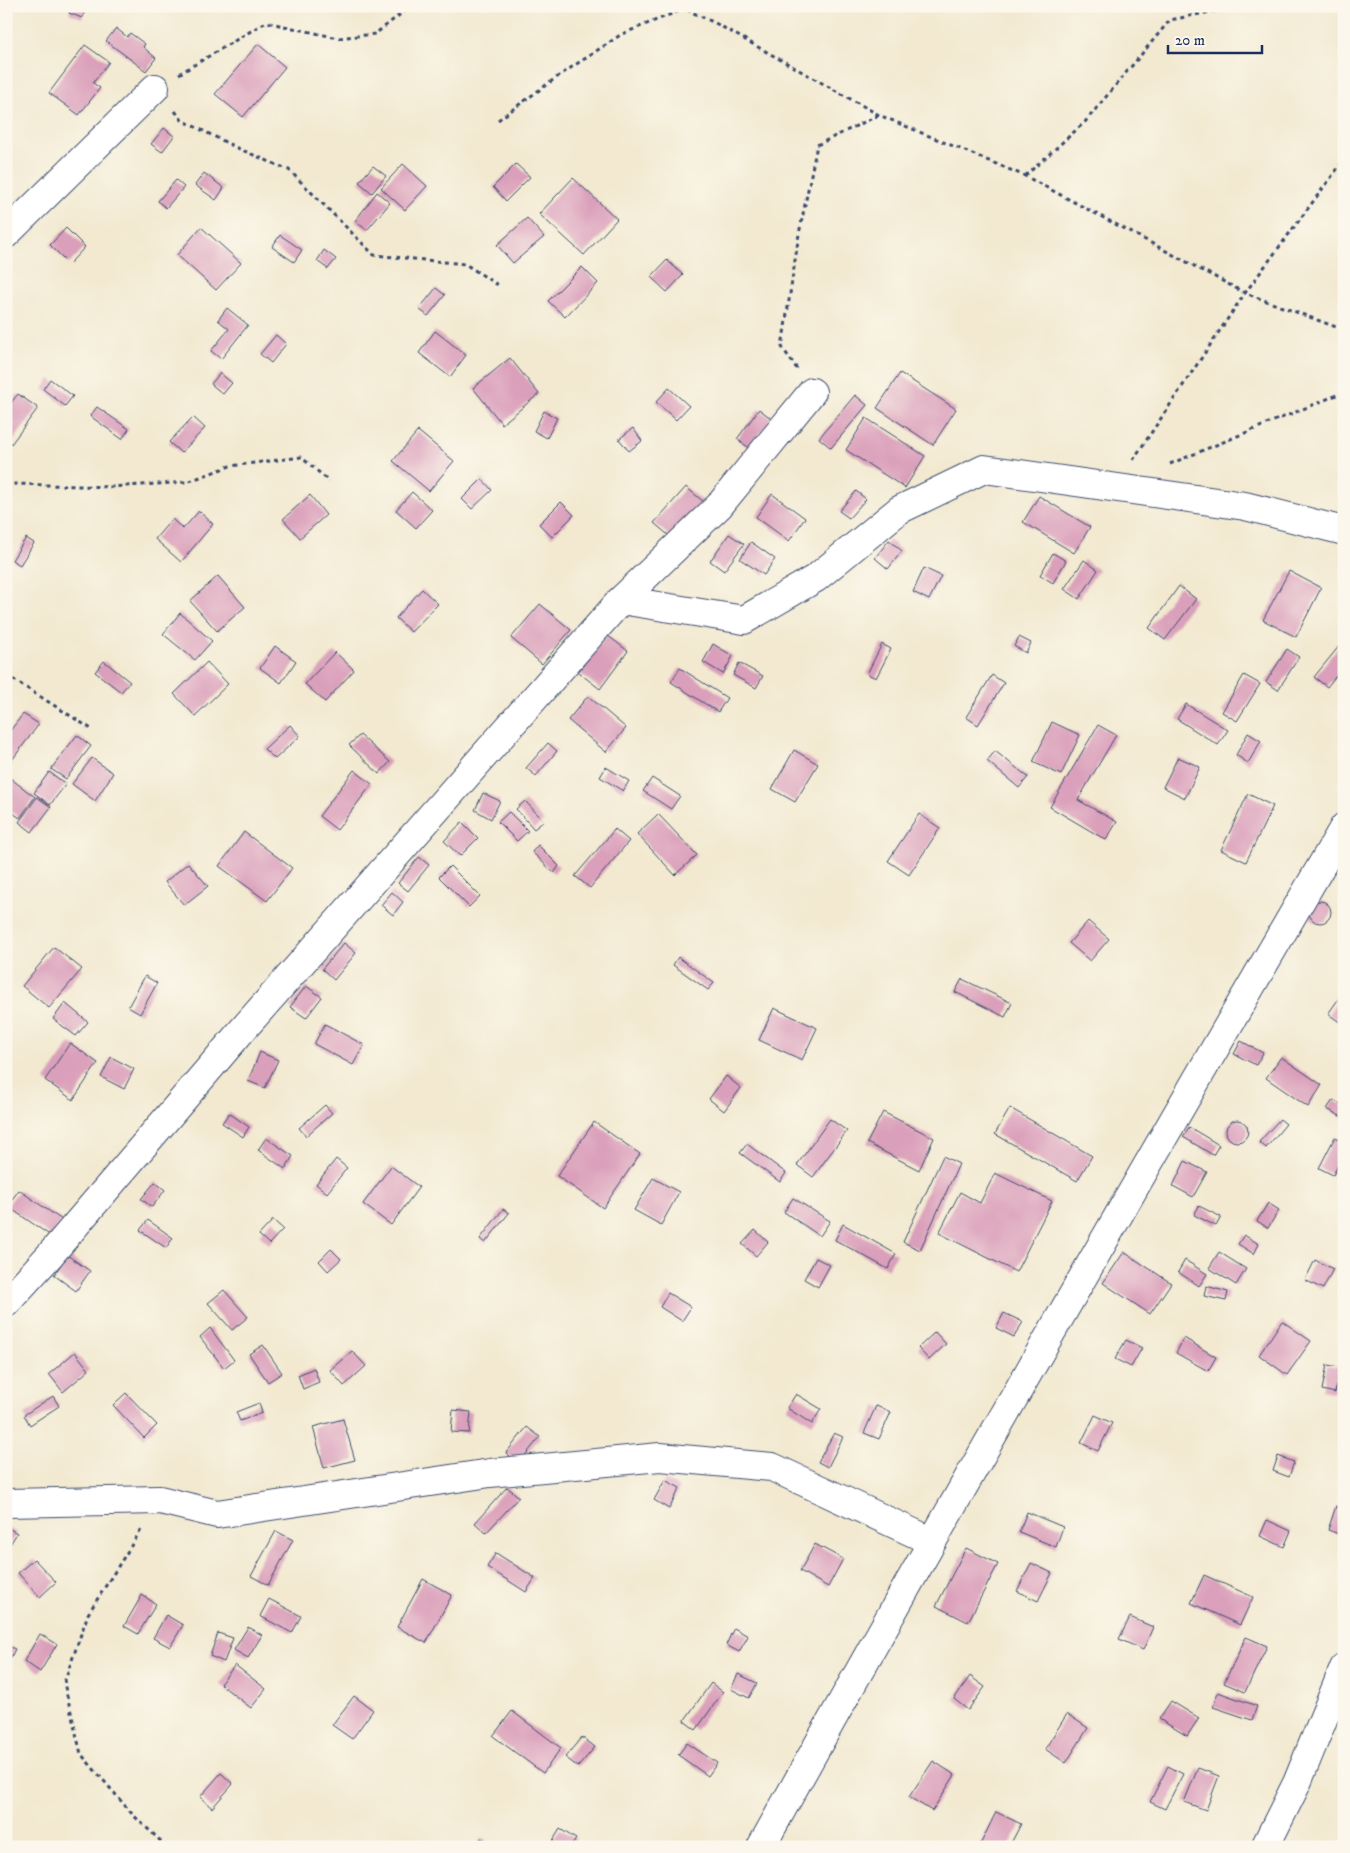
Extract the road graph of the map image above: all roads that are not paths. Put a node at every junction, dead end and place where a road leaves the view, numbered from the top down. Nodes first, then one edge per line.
1 (155, 88) road end
2 (6, 234) edge
3 (812, 392) road end
4 (1344, 531) edge
5 (621, 600) junction
6 (1344, 827) edge
7 (6, 1303) edge
8 (6, 1503) edge
9 (931, 1541) junction
10 (1344, 1668) edge
11 (761, 1847) edge
12 (1264, 1847) edge

1 - 2 street
3 - 5 street
4 - 5 street
5 - 7 street
6 - 9 street
8 - 9 street
9 - 11 street
10 - 12 street

